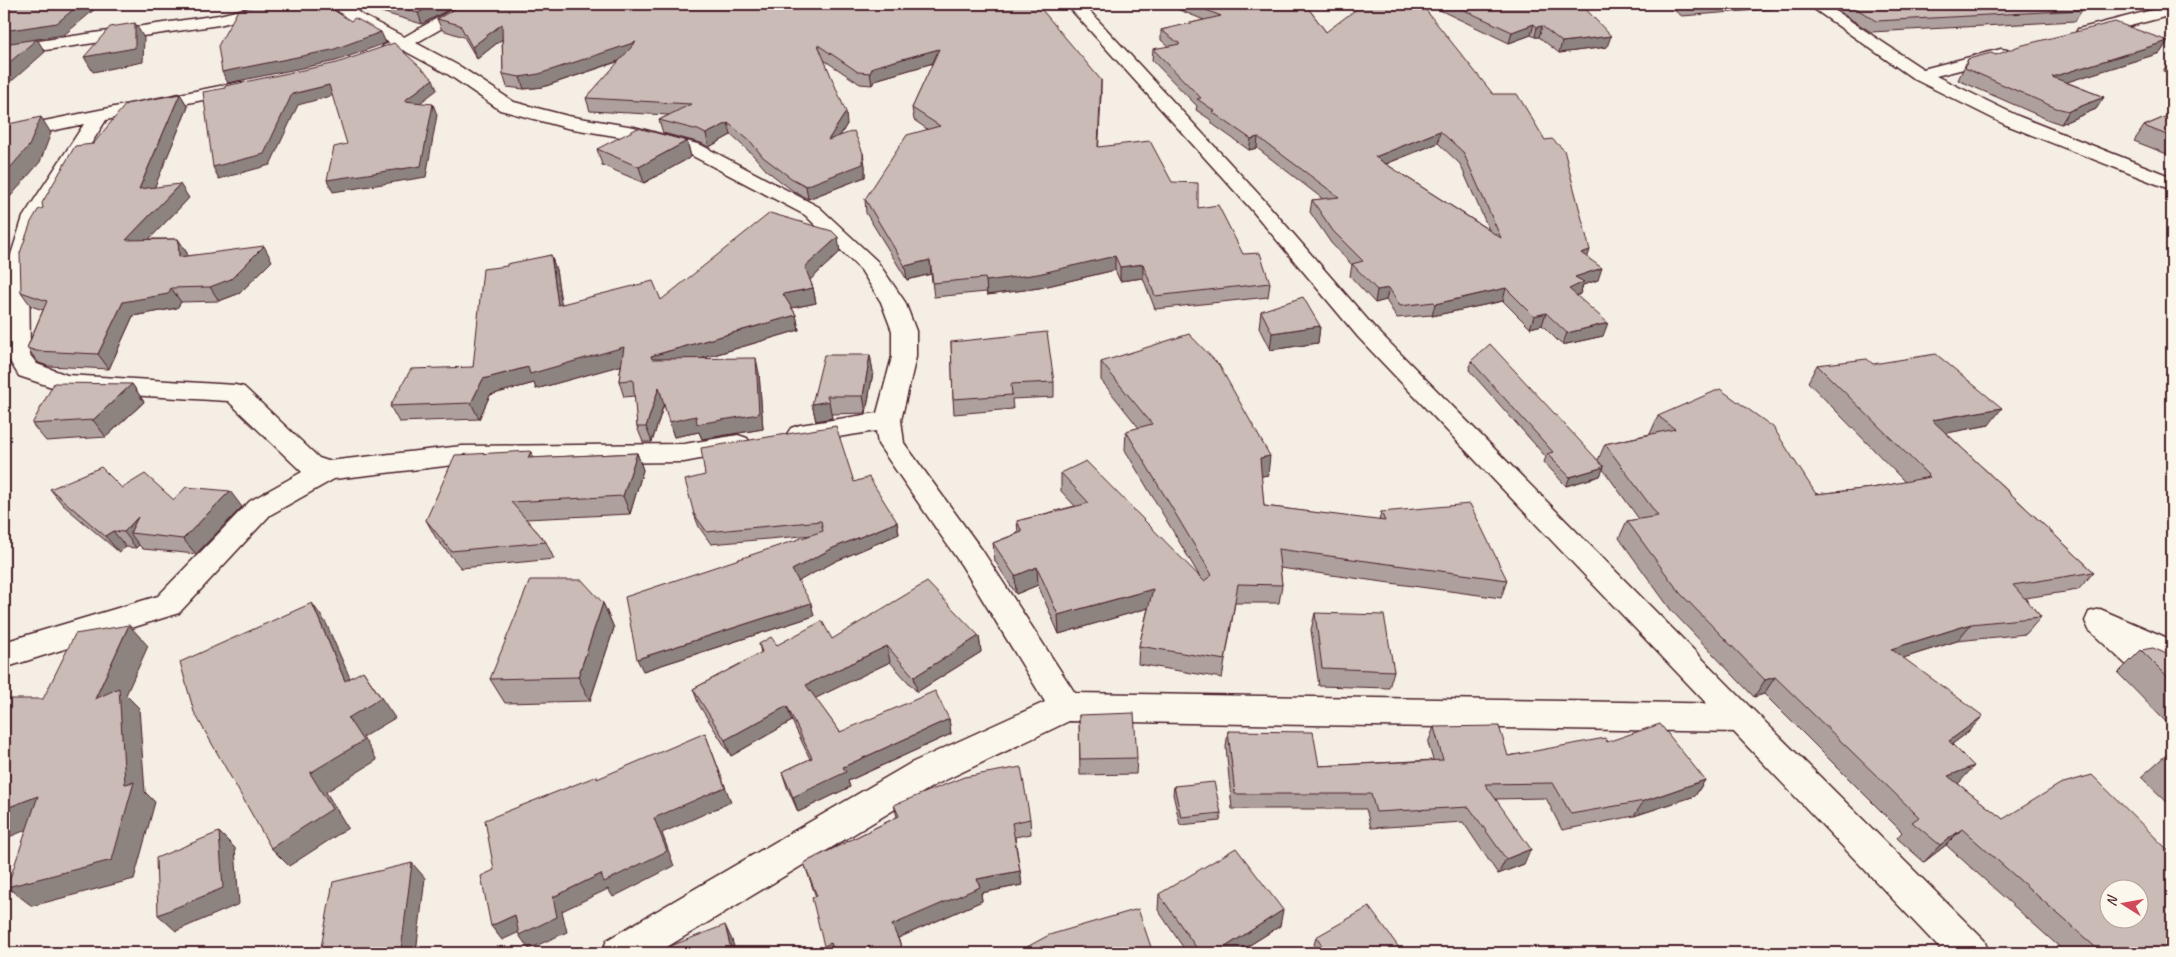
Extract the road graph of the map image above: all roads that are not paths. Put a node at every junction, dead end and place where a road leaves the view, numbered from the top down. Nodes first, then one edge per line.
1 (284, 4) edge
2 (338, 4) edge
3 (472, 4) edge
4 (1074, 4) edge
5 (1815, 4) edge
6 (2172, 10) edge
7 (2070, 37) edge
8 (403, 44) junction
9 (4, 51) edge
10 (2014, 51) edge
11 (376, 54) edge
12 (1920, 75) junction
13 (254, 84) edge
14 (100, 115) junction
15 (4, 135) edge
16 (2172, 184) edge
17 (888, 420) junction
18 (328, 470) junction
19 (4, 655) edge
20 (1066, 706) junction
21 (1739, 718) junction
22 (621, 953) edge
23 (1970, 953) edge

1 - 9 street
2 - 8 street
3 - 8 street
4 - 21 street
5 - 12 street
6 - 7 street
8 - 11 street
8 - 17 street
10 - 12 street
12 - 16 street
13 - 14 street
14 - 15 street
14 - 18 street
17 - 18 street
17 - 20 street
18 - 19 street
20 - 21 street
20 - 22 street
21 - 23 street

